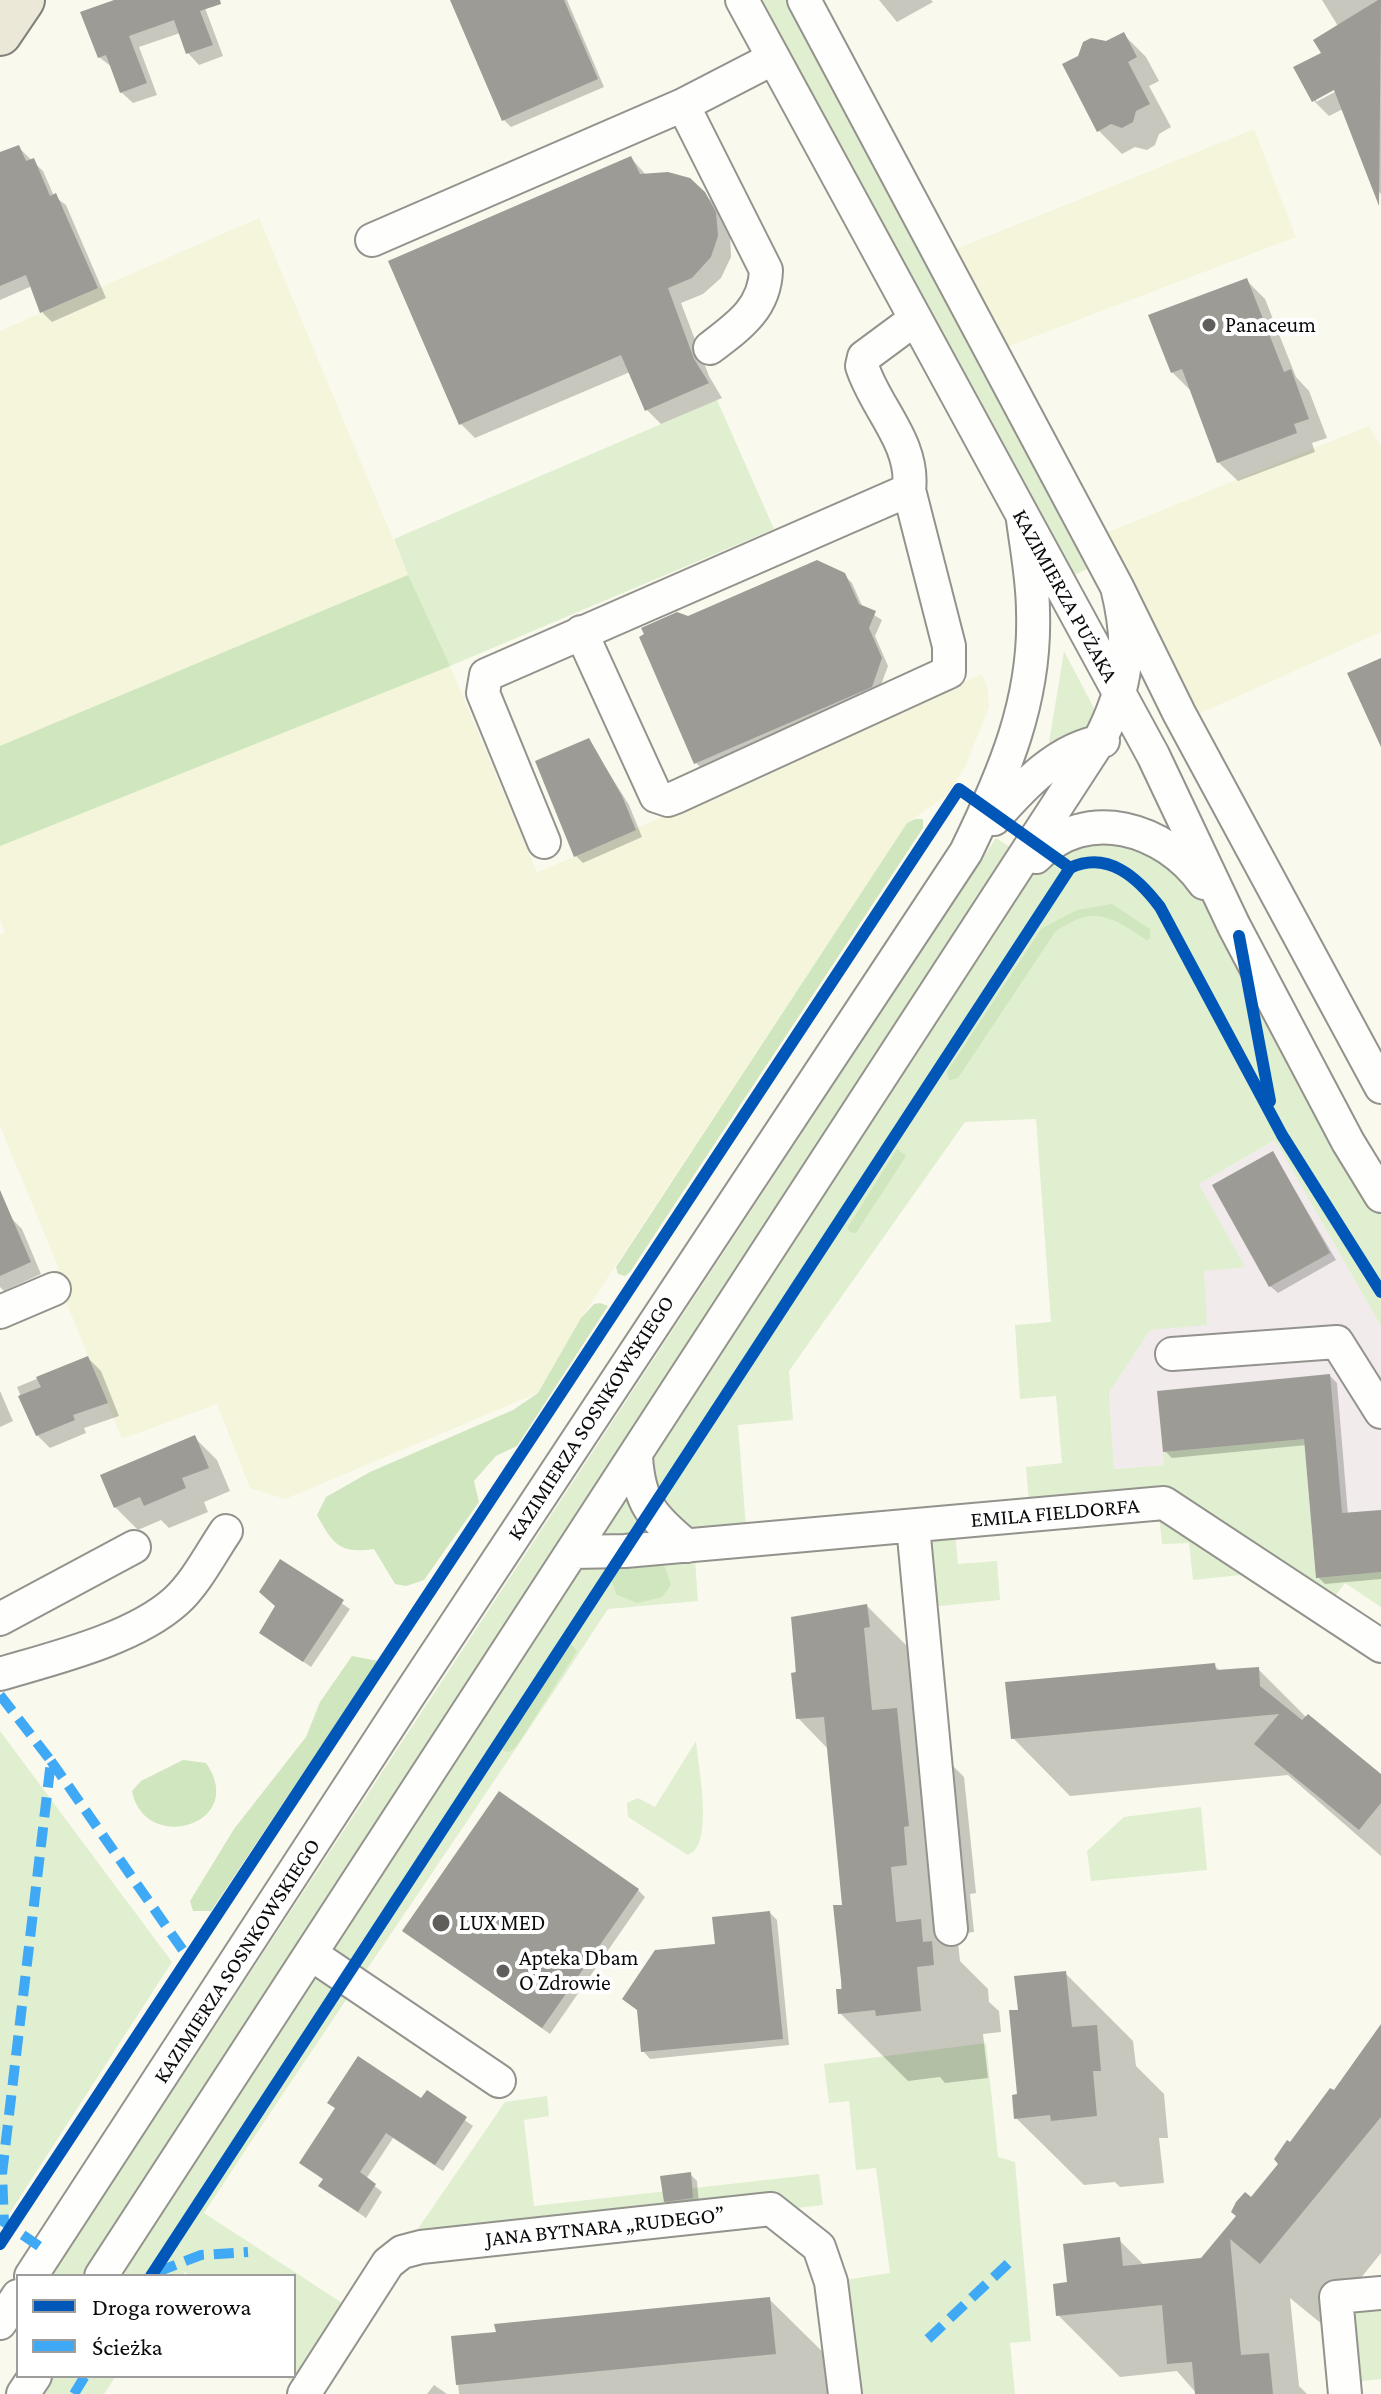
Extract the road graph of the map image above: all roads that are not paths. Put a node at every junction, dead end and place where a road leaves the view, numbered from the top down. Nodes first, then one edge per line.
1 (23, 0) edge
2 (742, 0) edge
3 (804, 0) edge
4 (0, 34) edge
5 (772, 59) junction
6 (683, 105) junction
7 (372, 240) dead end
8 (914, 320) junction
9 (710, 348) dead end
10 (909, 490) junction
11 (1023, 520) junction
12 (1117, 587) junction
13 (581, 632) junction
14 (1120, 695) junction
15 (1099, 741) junction
16 (1147, 743) junction
17 (1231, 809) junction
18 (544, 842) dead end
19 (966, 852) junction
20 (1006, 889) junction
21 (1234, 926) junction
22 (1381, 1087) edge
23 (1381, 1196) edge
24 (54, 1289) dead end
25 (0, 1312) edge
26 (1172, 1354) dead end
27 (1381, 1412) edge
28 (636, 1457) junction
29 (913, 1526) junction
30 (226, 1531) dead end
31 (687, 1546) junction
32 (134, 1547) dead end
33 (573, 1552) junction
34 (0, 1619) edge
35 (1381, 1646) edge
36 (0, 1674) edge
37 (951, 1929) dead end
38 (311, 1954) junction
39 (499, 2081) dead end
40 (32, 2274) edge
41 (102, 2274) edge
42 (1381, 2293) edge
43 (16, 2299) edge
44 (0, 2323) edge
45 (304, 2394) edge
46 (845, 2394) edge
47 (1345, 2394) edge

1 - 4 main road
2 - 5 street, KAZIMIERZA PUŻAKA
3 - 12 street, KAZIMIERZA PUŻAKA
5 - 6 street
5 - 8 street, KAZIMIERZA PUŻAKA
6 - 7 street
6 - 9 street
8 - 10 street
8 - 11 street, KAZIMIERZA PUŻAKA
10 - 13 street
10 - 13 street
11 - 14 street, KAZIMIERZA PUŻAKA
11 - 19 street, KAZIMIERZA SOSNKOWSKIEGO
12 - 14 street
12 - 17 street, KAZIMIERZA PUŻAKA
13 - 18 street
14 - 15 street
14 - 16 street, KAZIMIERZA PUŻAKA
15 - 16 street
15 - 19 street
15 - 20 street
16 - 17 street
16 - 21 street, KAZIMIERZA PUŻAKA
17 - 22 street, KAZIMIERZA PUŻAKA
19 - 40 street, KAZIMIERZA SOSNKOWSKIEGO
20 - 21 street
20 - 28 street
21 - 23 street, KAZIMIERZA PUŻAKA
24 - 25 street
26 - 27 street
28 - 31 street
28 - 33 street
29 - 31 street, EMILA FIELDORFA
29 - 35 street, EMILA FIELDORFA
29 - 37 street
30 - 36 street
31 - 33 street, EMILA FIELDORFA
32 - 34 street
33 - 38 street
38 - 39 street
38 - 41 street
42 - 47 street
43 - 44 street
45 - 46 street, JANA BYTNARA „RUDEGO”

